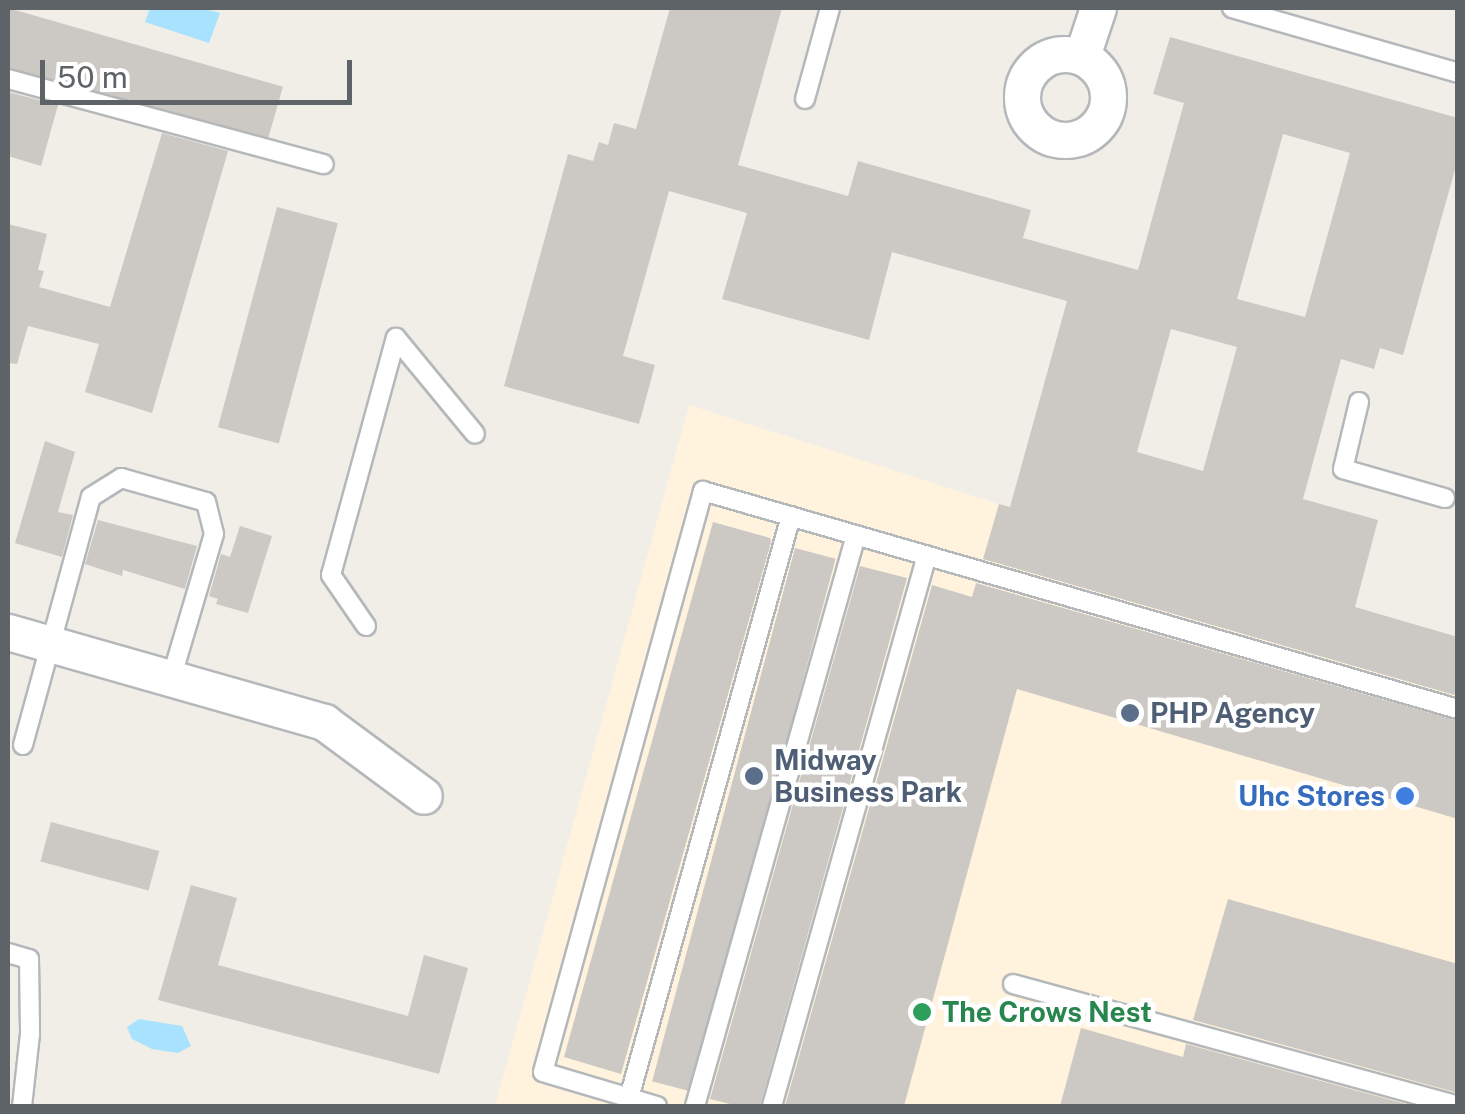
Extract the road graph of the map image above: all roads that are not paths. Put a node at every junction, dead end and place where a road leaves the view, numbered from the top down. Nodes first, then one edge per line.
1 (830, 8) edge
2 (1098, 8) edge
3 (1232, 8) edge
4 (1082, 56) dead end
5 (1458, 73) edge
6 (8, 80) edge
7 (804, 99) dead end
8 (324, 164) dead end
9 (1359, 402) dead end
10 (475, 434) dead end
11 (1445, 498) dead end
12 (791, 516) junction
13 (856, 535) junction
14 (926, 555) junction
15 (366, 626) dead end
16 (8, 632) edge
17 (51, 644) junction
18 (171, 679) junction
19 (1458, 709) edge
20 (23, 745) dead end
21 (424, 796) dead end
22 (8, 953) edge
23 (1013, 984) dead end
24 (629, 1098) junction
25 (22, 1106) edge
26 (658, 1106) edge
27 (696, 1106) edge
28 (772, 1106) edge
29 (1458, 1106) edge

1 - 7 lane
2 - 4 street
3 - 5 lane
6 - 8 lane
9 - 11 lane
10 - 15 lane
12 - 13 lane
12 - 24 lane
12 - 24 lane
13 - 14 lane
13 - 27 lane
14 - 19 lane
14 - 28 lane
16 - 17 street
17 - 18 street
17 - 18 lane
17 - 20 lane
18 - 21 street
22 - 25 lane
23 - 29 lane
24 - 26 lane

